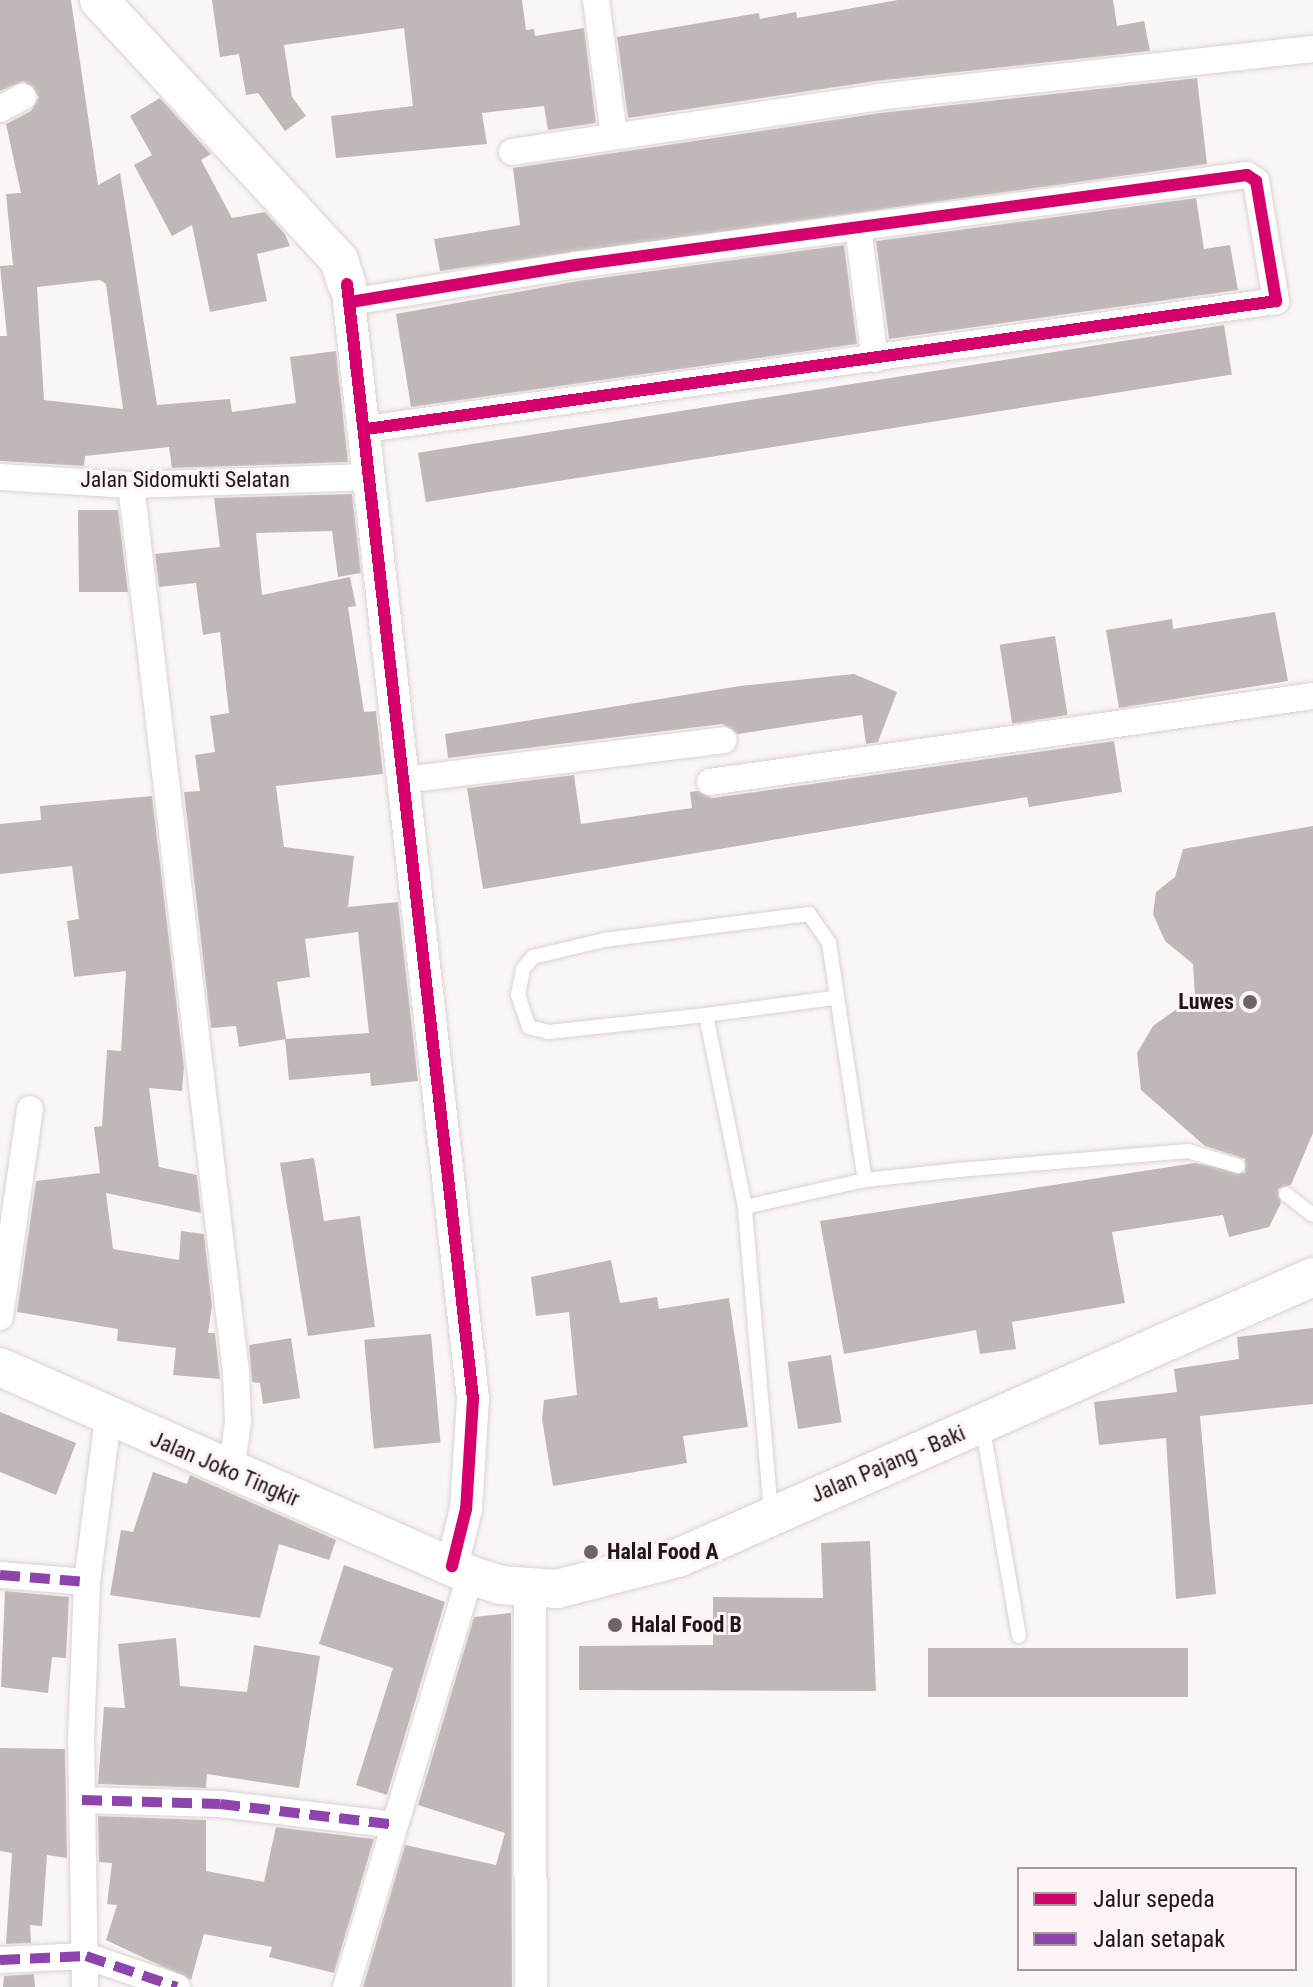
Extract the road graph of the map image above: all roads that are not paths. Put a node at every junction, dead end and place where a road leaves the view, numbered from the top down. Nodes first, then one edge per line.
1 (99, 0) edge
2 (596, 0) edge
3 (1313, 49) edge
4 (614, 135) junction
5 (512, 152) dead end
6 (858, 227) junction
7 (349, 294) junction
8 (875, 359) junction
9 (373, 428) junction
10 (0, 477) edge
11 (370, 477) junction
12 (131, 485) junction
13 (1313, 696) edge
14 (724, 740) dead end
15 (404, 780) junction
16 (710, 782) dead end
17 (834, 998) junction
18 (706, 1015) junction
19 (30, 1109) dead end
20 (1238, 1166) dead end
21 (865, 1180) junction
22 (1286, 1194) dead end
23 (745, 1207) junction
24 (1313, 1215) edge
25 (1313, 1277) edge
26 (0, 1317) edge
27 (0, 1367) edge
28 (108, 1419) junction
29 (982, 1424) junction
30 (231, 1471) junction
31 (771, 1514) junction
32 (461, 1571) junction
33 (0, 1575) edge
34 (87, 1582) junction
35 (530, 1588) junction
36 (1019, 1636) dead end
37 (82, 1800) junction
38 (395, 1825) junction
39 (86, 1956) junction
40 (0, 1960) edge
41 (85, 1987) edge
42 (177, 1987) edge
43 (346, 1987) edge
44 (531, 1987) edge

1 - 7 main road
2 - 4 street
3 - 4 street
4 - 5 street
6 - 7 street
6 - 8 street
6 - 8 street
7 - 9 street
8 - 9 street
9 - 11 street
10 - 12 street, Jalan Sidomukti Selatan
11 - 12 street, Jalan Sidomukti Selatan
11 - 15 street
12 - 30 street
13 - 16 street
14 - 15 street
15 - 32 street
17 - 18 lane
17 - 18 lane
17 - 21 lane
18 - 23 lane
19 - 26 street
20 - 21 lane
21 - 23 lane
22 - 24 lane
23 - 31 lane
25 - 29 main road, Jalan Pajang - Baki
27 - 28 main road, Jalan Joko Tingkir
28 - 30 main road, Jalan Joko Tingkir
28 - 34 street
29 - 31 main road, Jalan Pajang - Baki
29 - 36 lane
30 - 32 main road, Jalan Joko Tingkir
31 - 35 main road, Jalan Pajang - Baki
32 - 35 main road, Jalan Pajang - Baki
32 - 38 street
33 - 34 street
34 - 37 street
35 - 44 street
37 - 38 street
37 - 39 street
38 - 43 street
39 - 40 street
39 - 41 street
39 - 42 street

